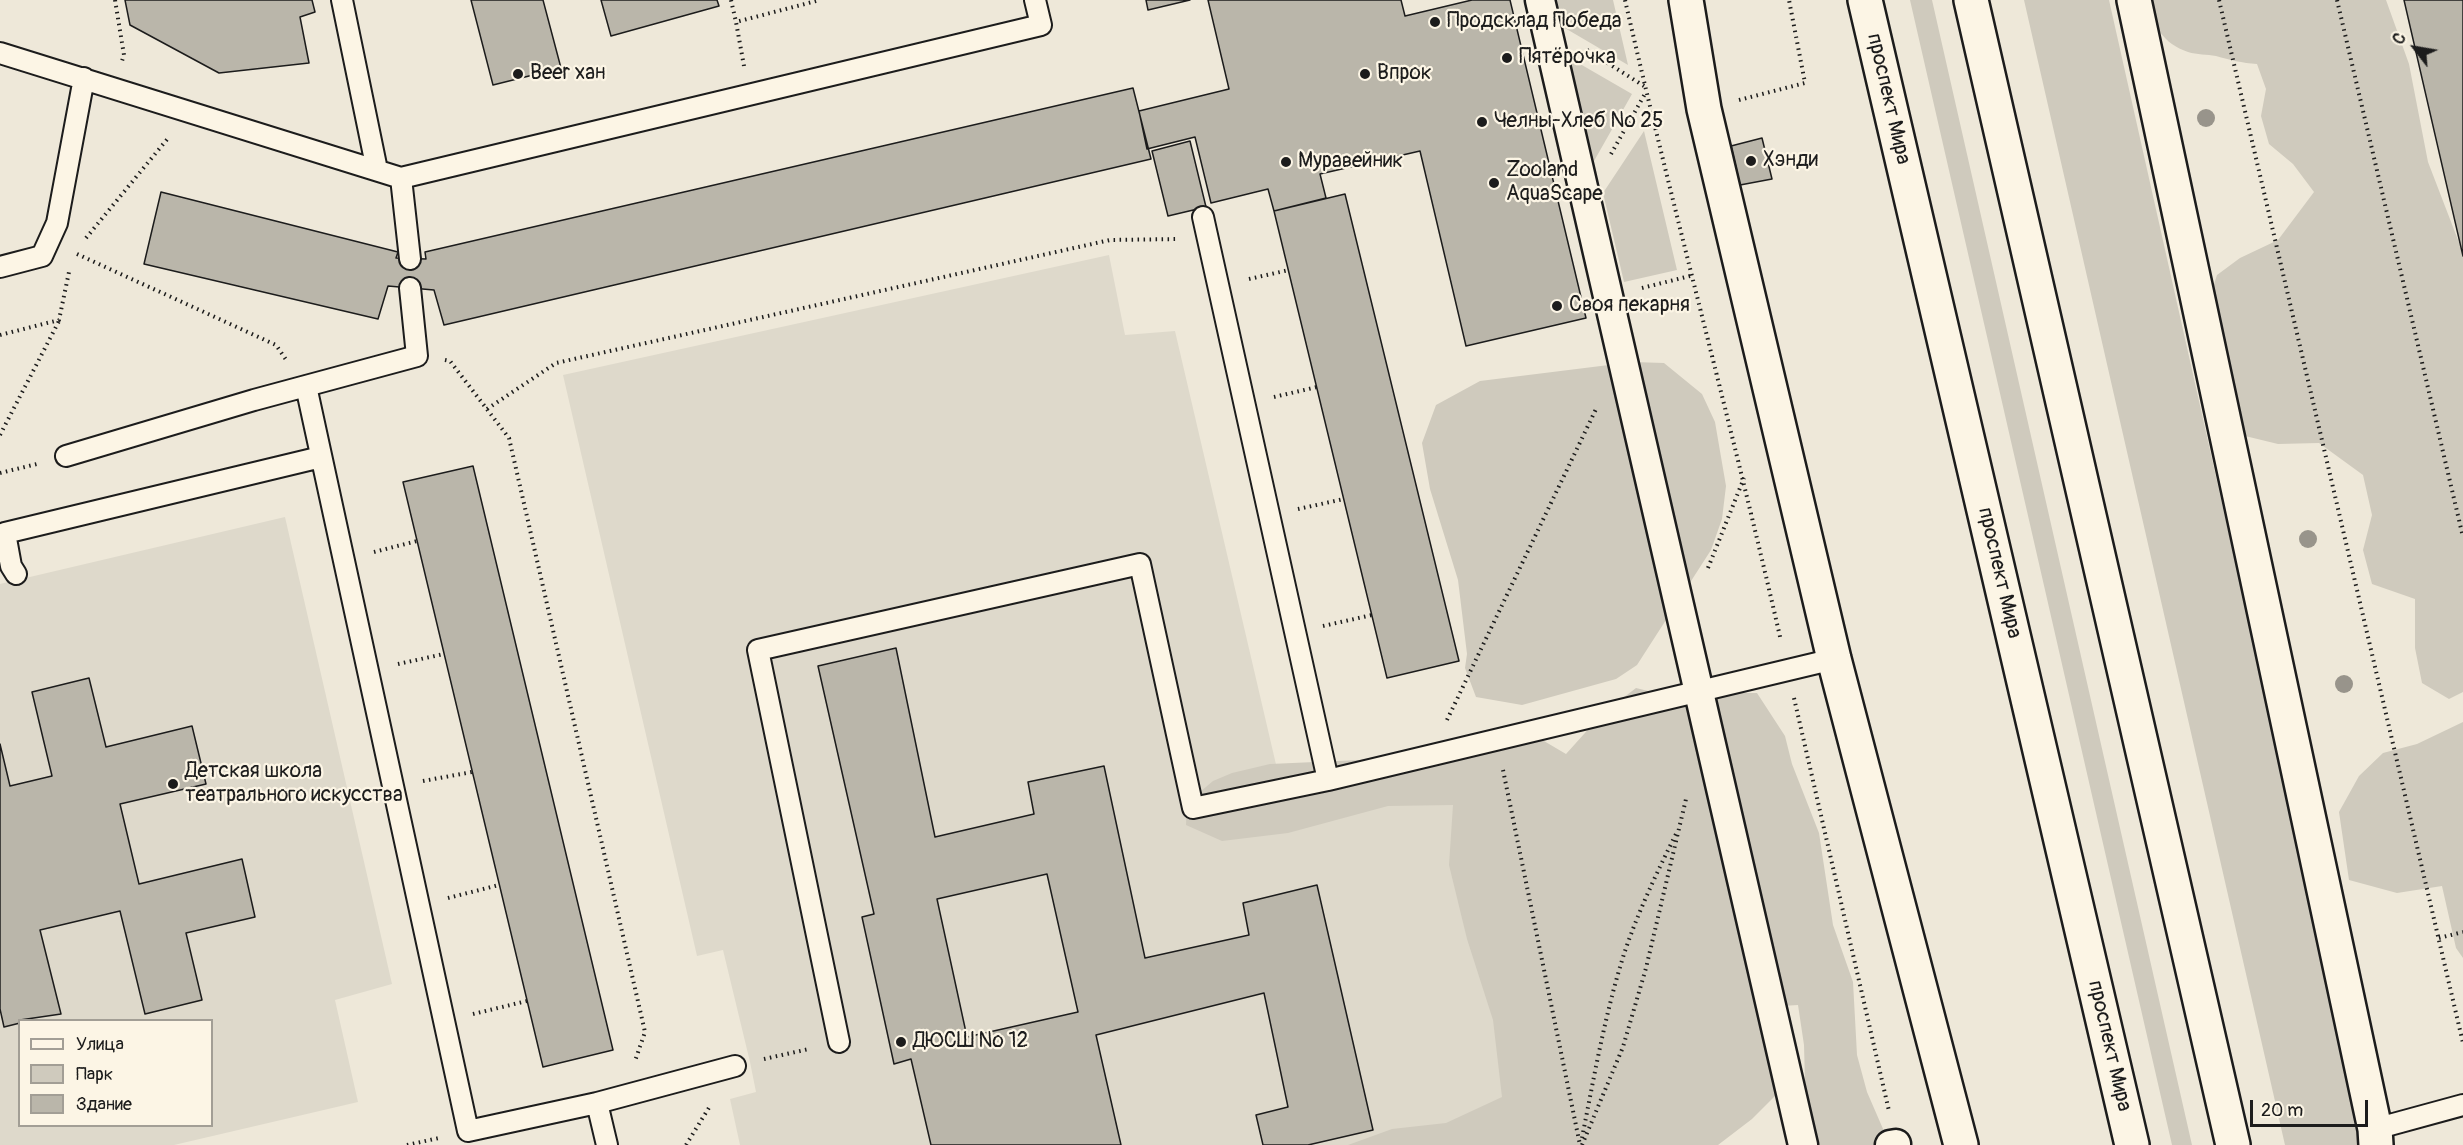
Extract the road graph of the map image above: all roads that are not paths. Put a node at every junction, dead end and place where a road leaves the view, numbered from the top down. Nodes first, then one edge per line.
1 (342, 0) edge
2 (1035, 0) edge
3 (1686, 0) edge
4 (1865, 0) edge
5 (1971, 0) edge
6 (2134, 0) edge
7 (1542, 12) edge
8 (0, 53) edge
9 (84, 78) junction
10 (377, 170) junction
11 (401, 178) junction
12 (1203, 217) dead end
13 (410, 259) dead end
14 (0, 267) edge
15 (410, 288) dead end
16 (306, 386) junction
17 (66, 456) road end
18 (321, 457) junction
19 (16, 574) dead end
20 (1834, 659) junction
21 (1698, 691) junction
22 (1328, 780) junction
23 (839, 1042) dead end
24 (735, 1066) dead end
25 (597, 1103) junction
26 (2463, 1105) edge
27 (2376, 1137) edge
28 (607, 1145) edge
29 (1803, 1145) edge
30 (1961, 1145) edge
31 (2132, 1145) edge
32 (2233, 1145) edge

1 - 10 lane
2 - 11 lane
3 - 20 main road
4 - 31 main road, проспект Мира
5 - 32 main road
6 - 27 main road
7 - 21 street
8 - 9 lane
9 - 10 lane
9 - 14 lane
10 - 11 lane
11 - 13 lane
12 - 22 lane
15 - 16 lane
16 - 17 lane
16 - 18 lane
18 - 19 lane
18 - 25 lane
20 - 21 lane
20 - 30 main road
21 - 22 lane
21 - 29 street
22 - 23 lane
24 - 25 lane
25 - 28 lane
26 - 27 lane

